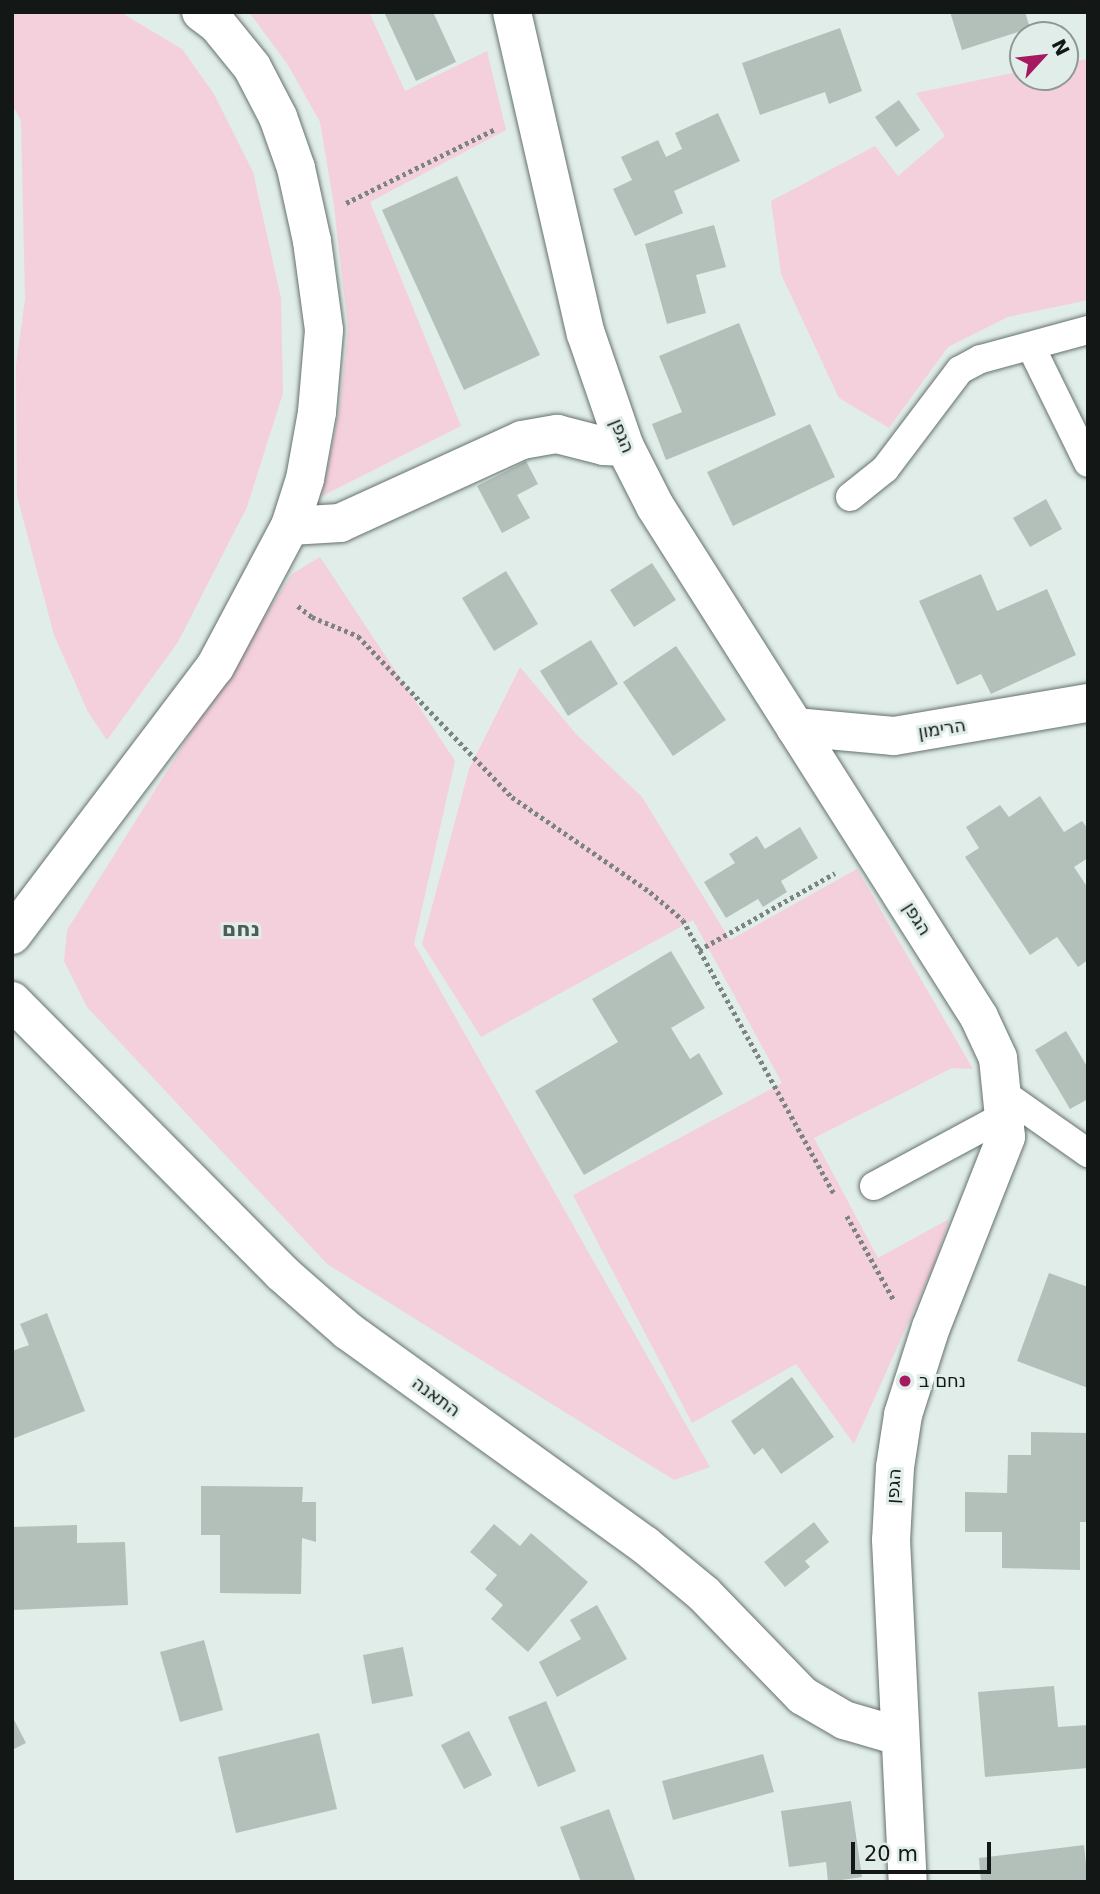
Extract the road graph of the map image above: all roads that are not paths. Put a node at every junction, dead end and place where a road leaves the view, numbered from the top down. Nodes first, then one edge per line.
1 (201, 12) edge
2 (512, 12) edge
3 (1088, 330) edge
4 (1031, 347) junction
5 (625, 447) junction
6 (1088, 463) edge
7 (850, 497) dead end
8 (290, 526) junction
9 (1088, 703) edge
10 (795, 727) junction
11 (12, 935) edge
12 (12, 1001) edge
13 (1005, 1105) junction
14 (1088, 1153) edge
15 (874, 1186) dead end
16 (899, 1736) junction
17 (908, 1882) edge

1 - 8 street
2 - 5 street, הגפן
3 - 4 lane
4 - 6 lane
4 - 7 lane
5 - 8 street
5 - 10 street, הגפן
8 - 11 street
9 - 10 street, הרימון
10 - 13 street, הגפן
12 - 16 street, התאנה
13 - 14 lane
13 - 15 lane
13 - 16 street, הגפן
16 - 17 street, הגפן

